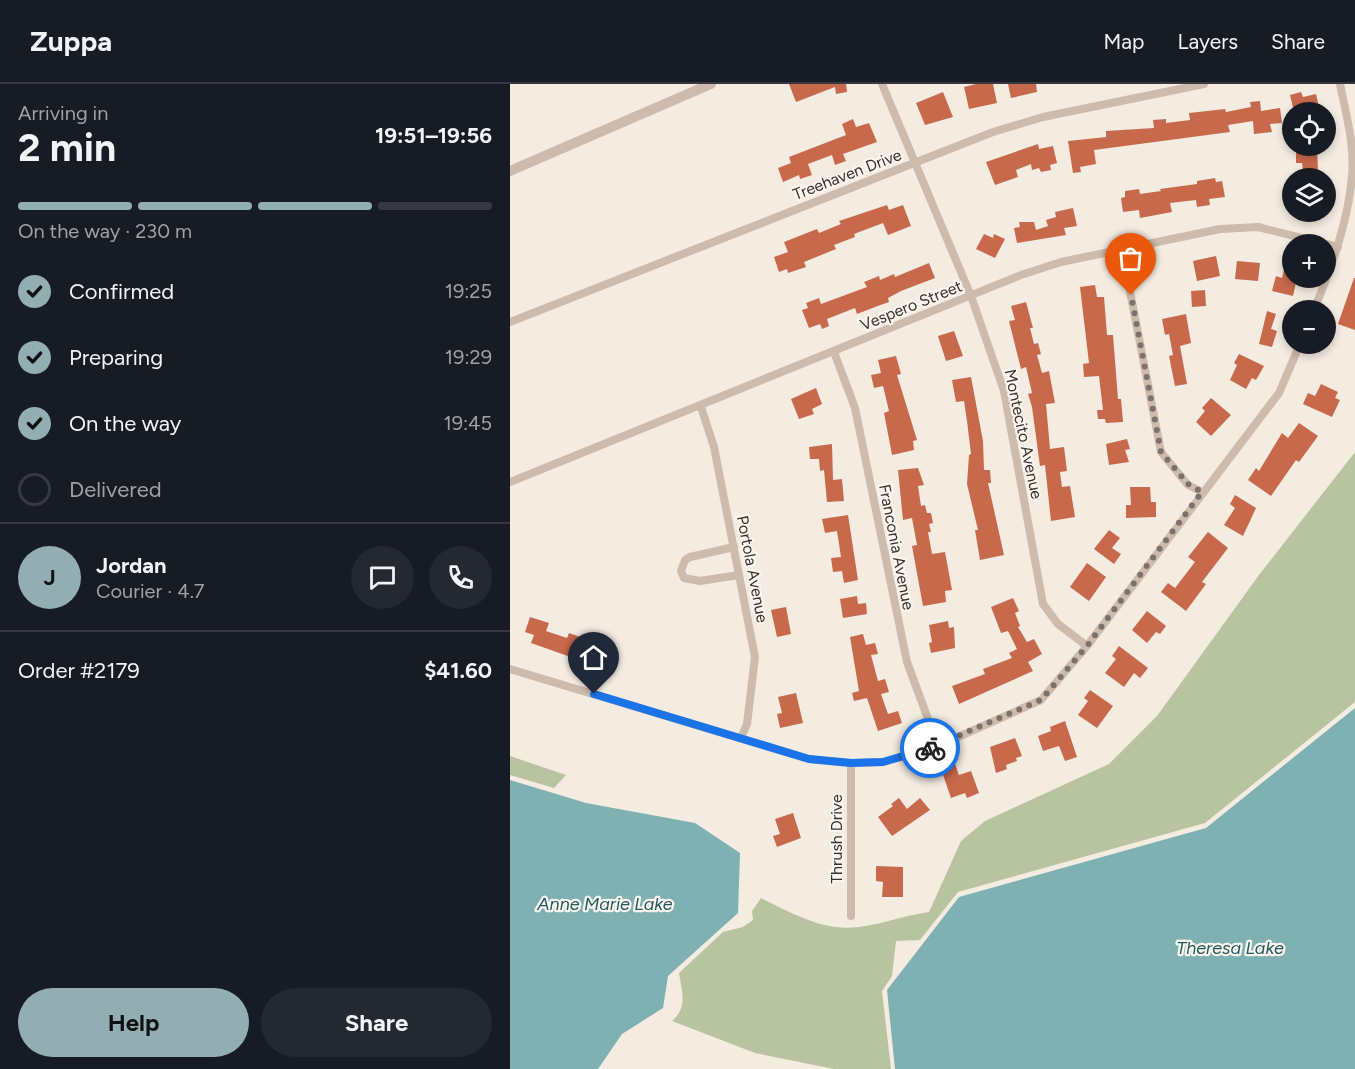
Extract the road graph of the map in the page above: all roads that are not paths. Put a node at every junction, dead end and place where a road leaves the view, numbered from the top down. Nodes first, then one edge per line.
1 (711, 84) edge
2 (882, 84) edge
3 (1204, 84) edge
4 (1340, 84) edge
5 (914, 164) junction
6 (510, 171) edge
7 (1338, 247) junction
8 (1122, 250) junction
9 (971, 296) junction
10 (1318, 300) edge
11 (510, 322) edge
12 (834, 352) junction
13 (1296, 354) edge
14 (701, 407) junction
15 (510, 482) edge
16 (1202, 492) junction
17 (734, 547) junction
18 (739, 574) junction
19 (1087, 646) junction
20 (510, 669) edge
21 (741, 738) junction
22 (939, 746) junction
23 (851, 763) junction
24 (851, 915) dead end

1 - 6 street
2 - 5 street, Montecito Avenue
3 - 5 street, Treehaven Drive
4 - 7 street
5 - 9 street, Montecito Avenue
5 - 11 street, Treehaven Drive
7 - 8 street, Vespero Street
7 - 10 street
8 - 9 street, Vespero Street
8 - 16 street
9 - 12 street, Vespero Street
9 - 19 street, Montecito Avenue
12 - 14 street, Vespero Street
12 - 22 street, Franconia Avenue
13 - 16 street
14 - 15 street, Vespero Street
14 - 17 street, Portola Avenue
16 - 19 street
17 - 18 street, Portola Avenue
17 - 18 street
18 - 21 street, Portola Avenue
19 - 22 street
20 - 21 street
21 - 23 street
22 - 23 street
23 - 24 street, Thrush Drive

